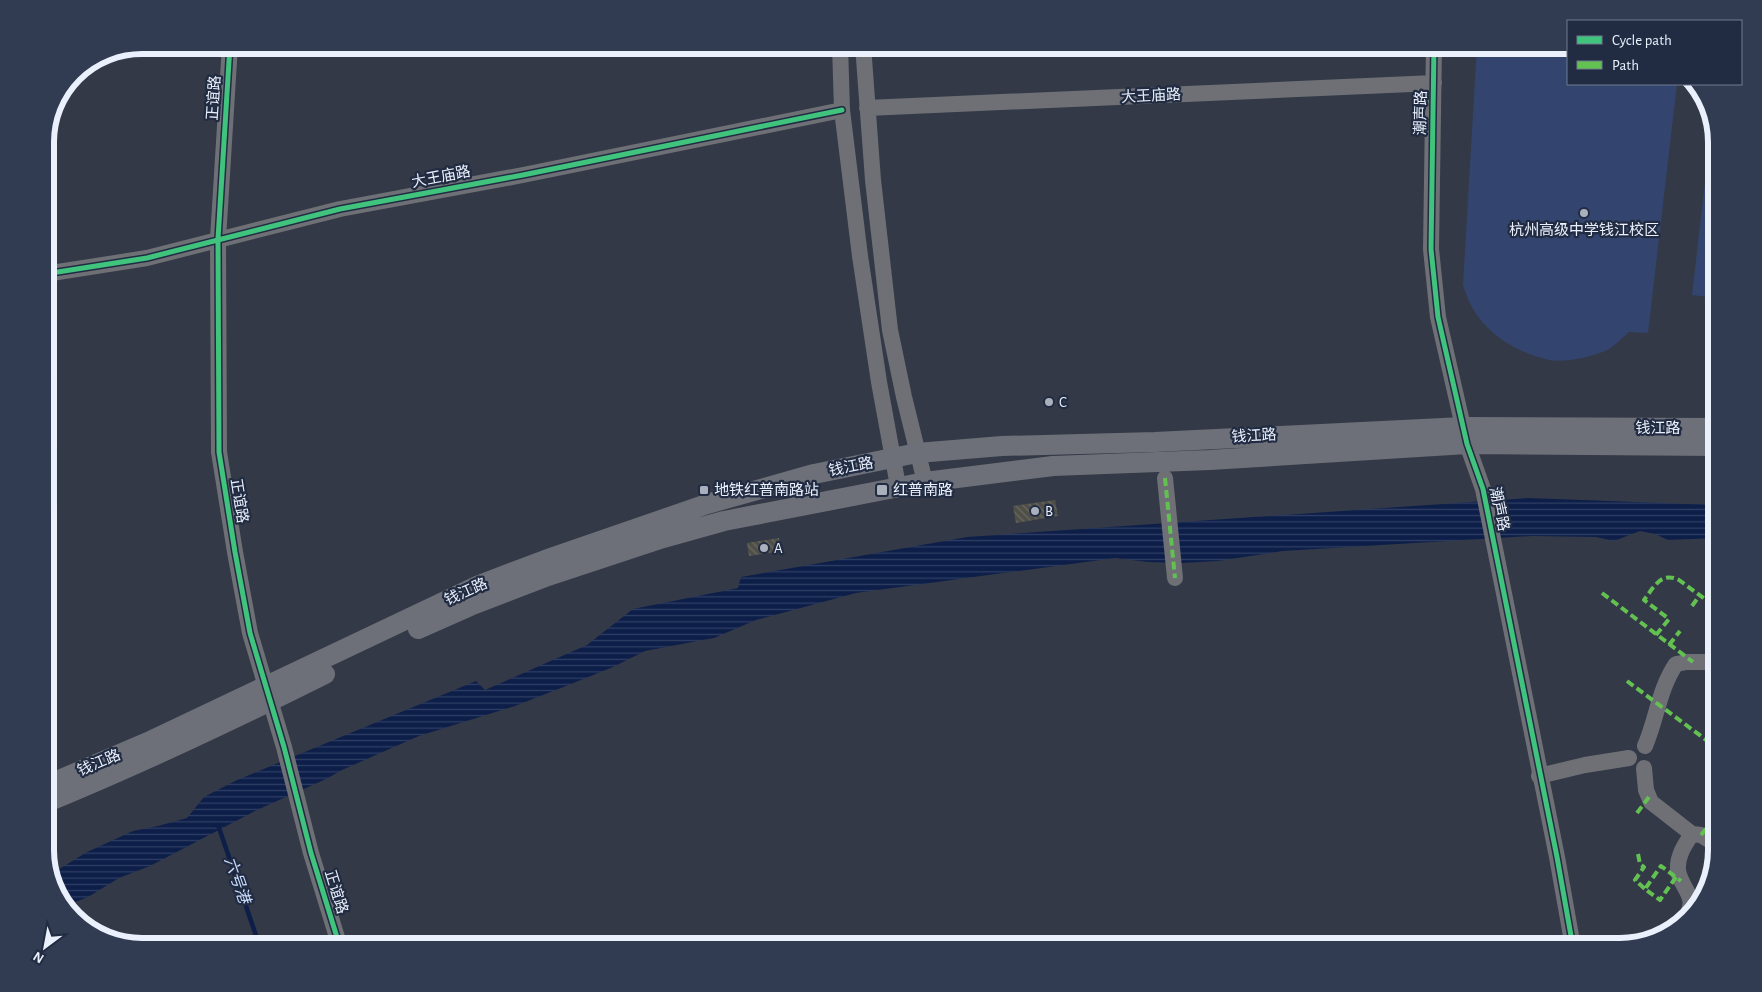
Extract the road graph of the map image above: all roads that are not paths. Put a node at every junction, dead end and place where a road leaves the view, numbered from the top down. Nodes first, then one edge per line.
1 (229, 54) edge
2 (840, 54) edge
3 (864, 54) edge
4 (1434, 54) edge
5 (1434, 83) junction
6 (867, 108) junction
7 (842, 110) junction
8 (218, 239) junction
9 (54, 273) edge
10 (1708, 428) edge
11 (1465, 435) junction
12 (1708, 446) edge
13 (917, 453) junction
14 (893, 458) junction
15 (926, 482) junction
16 (1166, 485) dead end
17 (898, 486) junction
18 (1174, 578) dead end
19 (1708, 662) edge
20 (269, 694) junction
21 (1644, 746) junction
22 (1629, 758) junction
23 (1644, 768) junction
24 (1540, 776) junction
25 (54, 782) edge
26 (54, 799) edge
27 (1692, 834) junction
28 (1708, 839) edge
29 (1690, 904) edge
30 (337, 938) edge
31 (1571, 938) edge

1 - 8 street, 正谊路
2 - 7 street
3 - 6 street
4 - 5 street, 潮声路
5 - 6 street, 大王庙路
5 - 11 street, 潮声路
6 - 13 street
7 - 8 street, 大王庙路
7 - 14 street
8 - 9 street, 大王庙路
8 - 20 street, 正谊路
10 - 11 main road, 钱江路
11 - 12 main road, 钱江路
11 - 13 main road, 钱江路
11 - 15 main road, 钱江路
11 - 24 street, 潮声路
13 - 14 main road, 钱江路
13 - 15 street
14 - 17 street
14 - 20 main road, 钱江路
15 - 17 main road, 钱江路
16 - 18 street
17 - 20 main road, 钱江路
19 - 21 street
20 - 25 main road, 钱江路
20 - 26 main road, 钱江路
20 - 30 street, 正谊路
21 - 22 street
21 - 23 street
22 - 23 street
22 - 24 street
23 - 27 street
24 - 31 street, 潮声路
27 - 28 street
27 - 29 street

